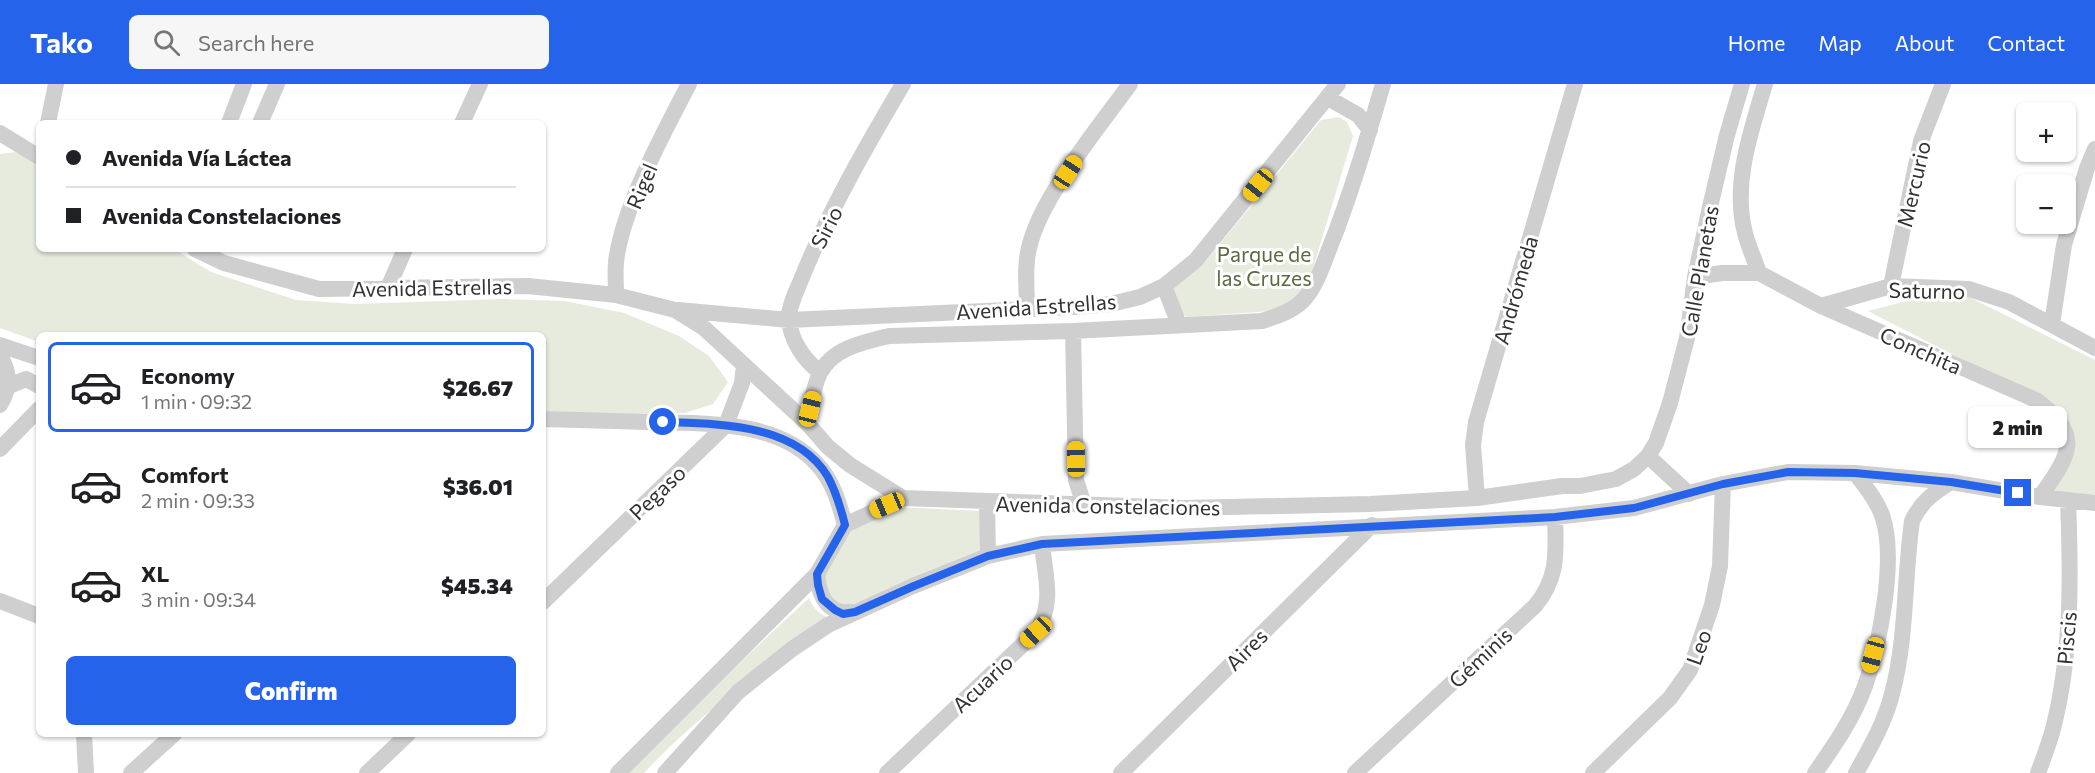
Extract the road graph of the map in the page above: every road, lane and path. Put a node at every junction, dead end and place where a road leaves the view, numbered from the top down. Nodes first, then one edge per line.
1 (56, 84) edge
2 (244, 84) edge
3 (277, 84) edge
4 (480, 84) edge
5 (689, 84) edge
6 (903, 84) edge
7 (1130, 84) edge
8 (1338, 84) edge
9 (1383, 84) edge
10 (1575, 84) edge
11 (1742, 84) edge
12 (1766, 84) edge
13 (1943, 84) edge
14 (1328, 98) junction
15 (49, 120) edge
16 (230, 120) edge
17 (261, 120) edge
18 (463, 120) edge
19 (1370, 130) junction
20 (2, 135) edge
21 (2095, 149) edge
22 (36, 155) edge
23 (208, 252) edge
24 (404, 252) edge
25 (225, 256) edge
26 (1759, 273) junction
27 (1695, 277) junction
28 (1164, 286) junction
29 (1891, 286) junction
30 (388, 288) junction
31 (616, 295) junction
32 (1821, 306) junction
33 (1027, 308) junction
34 (675, 310) junction
35 (789, 320) junction
36 (1179, 324) junction
37 (2052, 324) junction
38 (1073, 331) junction
39 (0, 345) edge
40 (2095, 348) edge
41 (0, 356) edge
42 (36, 357) edge
43 (744, 365) junction
44 (820, 372) junction
45 (36, 385) edge
46 (9, 386) junction
47 (0, 405) edge
48 (36, 412) edge
49 (546, 419) edge
50 (807, 423) junction
51 (726, 425) junction
52 (0, 449) edge
53 (1648, 456) junction
54 (1855, 473) junction
55 (1951, 482) junction
56 (1723, 484) junction
57 (1689, 495) junction
58 (2040, 497) junction
59 (903, 498) junction
60 (1477, 498) junction
61 (2068, 500) junction
62 (987, 502) junction
63 (2095, 503) edge
64 (1084, 505) junction
65 (1555, 517) junction
66 (845, 525) junction
67 (1372, 525) junction
68 (1042, 544) junction
69 (988, 556) junction
70 (817, 574) junction
71 (546, 600) edge
72 (0, 601) edge
73 (855, 612) junction
74 (36, 615) edge
75 (84, 737) edge
76 (171, 737) edge
77 (405, 737) edge
78 (86, 773) edge
79 (131, 773) edge
80 (367, 773) edge
81 (618, 773) edge
82 (665, 773) edge
83 (887, 773) edge
84 (1121, 773) edge
85 (1355, 773) edge
86 (1593, 773) edge
87 (1815, 773) edge
88 (1856, 773) edge
89 (2038, 773) edge

1 - 15 street
2 - 16 street
3 - 17 street
4 - 18 street
5 - 31 street, Rigel
6 - 35 street, Sirio
7 - 33 street
8 - 14 street, Avenida Estrellas
9 - 19 street, Avenida Estrellas
10 - 60 street, Andrómeda
11 - 27 street, Calle Planetas
12 - 26 street, Calle Planetas
13 - 29 street, Mercurio
14 - 19 street
14 - 28 street, Avenida Estrellas
19 - 36 street, Avenida Estrellas
20 - 22 street
21 - 37 street
23 - 25 street, Avenida Estrellas
24 - 30 street
25 - 30 street, Avenida Estrellas
26 - 27 street, Conchita
26 - 32 street, Conchita
27 - 53 street, Calle Planetas
28 - 33 street, Avenida Estrellas
28 - 36 street
29 - 32 street, Saturno
29 - 37 street, Saturno
30 - 31 street, Avenida Estrellas
31 - 34 street, Avenida Estrellas
32 - 58 street, Conchita
33 - 35 street, Avenida Estrellas
34 - 35 street, Avenida Estrellas
34 - 43 street, Avenida Estrellas
35 - 44 street
36 - 38 street, Avenida Estrellas
37 - 40 street, Saturno
38 - 44 street, Avenida Estrellas
38 - 64 street
39 - 42 street
41 - 46 street
43 - 50 street, Avenida Estrellas
43 - 51 street, Pegaso
44 - 50 street
45 - 46 street
46 - 47 street
48 - 52 street
49 - 51 street
50 - 59 street, Avenida Estrellas
51 - 66 street
51 - 71 street, Pegaso
53 - 57 street
53 - 60 street, Avenida Constelaciones
54 - 55 street, Avenida Constelaciones
54 - 56 street, Avenida Constelaciones
54 - 87 street
55 - 58 street, Avenida Constelaciones
55 - 88 street
56 - 57 street, Avenida Constelaciones
56 - 86 street, Leo
57 - 65 street, Avenida Constelaciones
58 - 61 street, Avenida Constelaciones
59 - 62 street, Avenida Constelaciones
59 - 66 street, Avenida Constelaciones
60 - 64 street, Avenida Constelaciones
61 - 63 street, Avenida Constelaciones
61 - 89 street, Piscis
62 - 64 street, Avenida Constelaciones
62 - 69 street
65 - 67 street, Avenida Constelaciones
65 - 85 street, Géminis
66 - 70 street
67 - 68 street, Avenida Constelaciones
67 - 84 street, Aires
68 - 69 street, Avenida Constelaciones
68 - 83 street, Acuario
69 - 73 street, Avenida Constelaciones
70 - 73 street
70 - 81 street
72 - 74 street
73 - 82 street, Avenida Constelaciones
75 - 78 street
76 - 79 street
77 - 80 street

